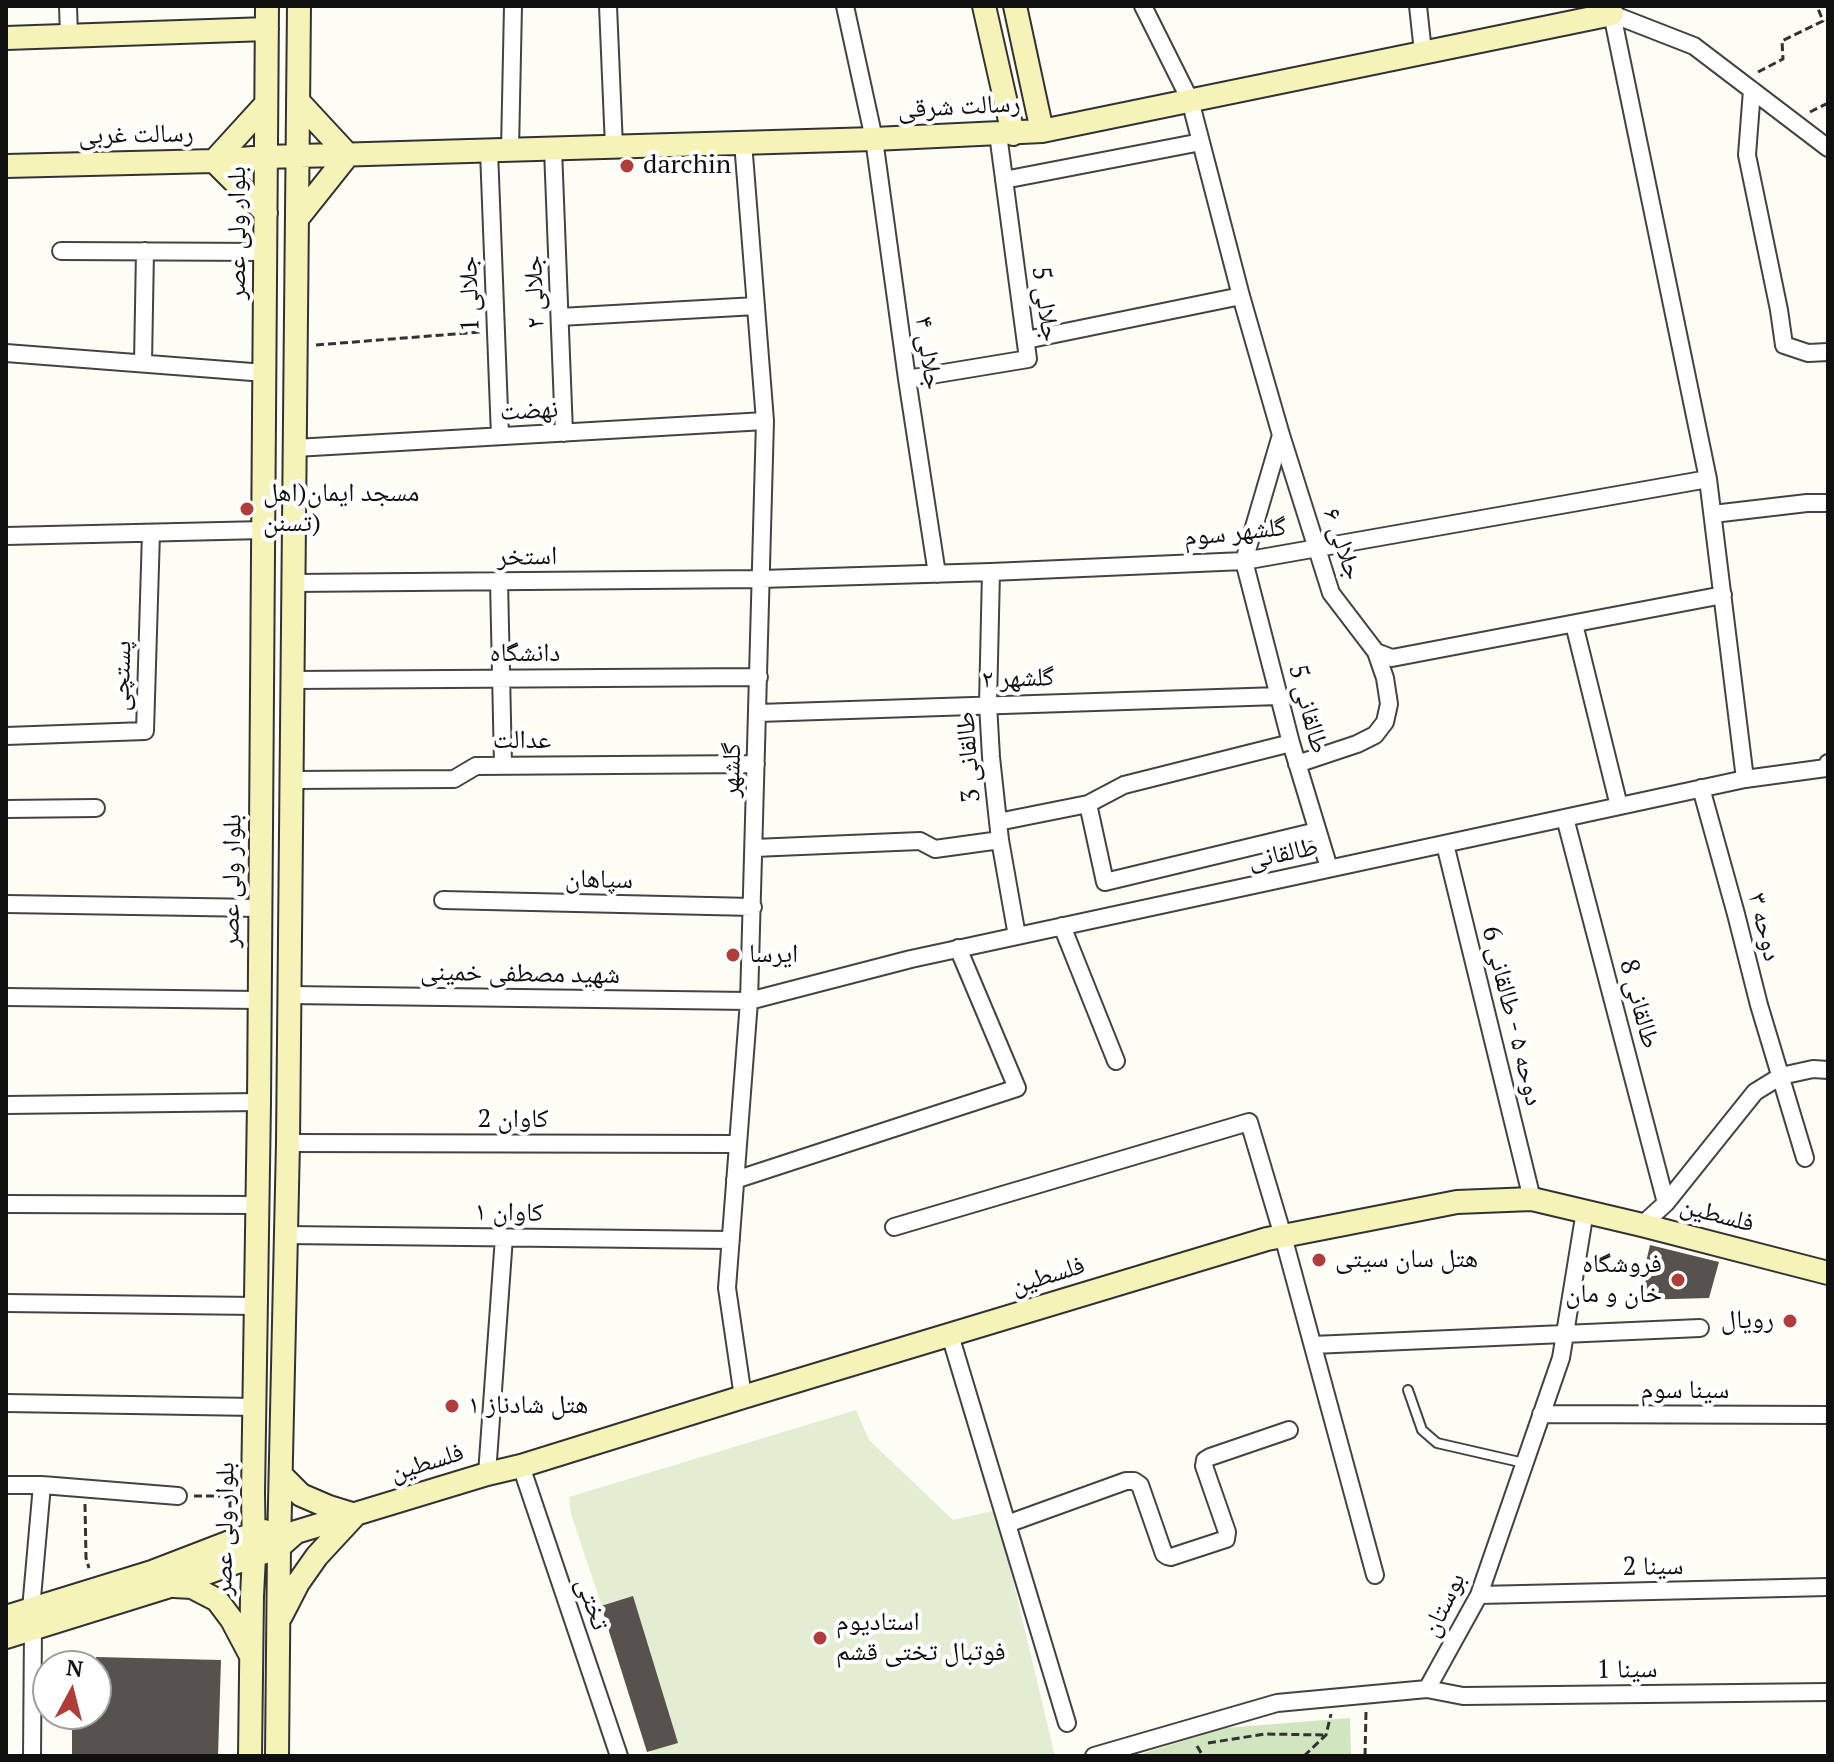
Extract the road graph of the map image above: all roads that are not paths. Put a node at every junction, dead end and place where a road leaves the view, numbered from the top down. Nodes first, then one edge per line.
1 (68, 6) edge
2 (299, 6) edge
3 (513, 6) edge
4 (608, 6) edge
5 (845, 6) edge
6 (984, 6) edge
7 (1015, 6) edge
8 (1143, 6) edge
9 (1418, 6) edge
10 (1616, 9) edge
11 (267, 17) edge
12 (69, 35) junction
13 (6, 38) edge
14 (1423, 52) junction
15 (1746, 86) junction
16 (1190, 100) junction
17 (298, 101) junction
18 (266, 104) junction
19 (1042, 131) junction
20 (1006, 134) junction
21 (874, 139) junction
22 (743, 142) junction
23 (1201, 142) junction
24 (614, 147) junction
25 (1828, 148) edge
26 (553, 149) junction
27 (500, 150) junction
28 (348, 155) junction
29 (266, 157) junction
30 (297, 157) junction
31 (214, 161) junction
32 (6, 166) edge
33 (1004, 180) junction
34 (266, 213) junction
35 (297, 219) junction
36 (61, 251) dead end
37 (145, 251) junction
38 (266, 252) junction
39 (1241, 296) junction
40 (756, 306) junction
41 (560, 317) junction
42 (1026, 340) junction
43 (1828, 352) edge
44 (6, 353) edge
45 (143, 363) junction
46 (265, 373) junction
47 (907, 379) junction
48 (765, 421) junction
49 (564, 433) junction
50 (1281, 435) junction
51 (500, 436) junction
52 (295, 448) junction
53 (1708, 479) junction
54 (1828, 503) edge
55 (1713, 514) junction
56 (264, 530) junction
57 (151, 533) junction
58 (6, 536) edge
59 (1316, 548) junction
60 (1244, 561) junction
61 (991, 572) junction
62 (937, 574) junction
63 (761, 579) junction
64 (499, 581) junction
65 (293, 583) junction
66 (1723, 595) junction
67 (1574, 624) junction
68 (1376, 652) junction
69 (759, 677) junction
70 (502, 678) junction
71 (293, 680) junction
72 (1279, 696) junction
73 (988, 704) junction
74 (758, 713) junction
75 (6, 736) edge
76 (1291, 743) junction
77 (1828, 763) edge
78 (756, 764) junction
79 (1297, 764) junction
80 (503, 765) junction
81 (1745, 779) junction
82 (292, 780) junction
83 (1701, 788) junction
84 (1088, 804) junction
85 (1619, 806) junction
86 (96, 808) dead end
87 (6, 809) edge
88 (1565, 818) junction
89 (998, 822) junction
90 (1317, 831) junction
91 (1000, 840) junction
92 (1445, 844) junction
93 (754, 848) junction
94 (1329, 868) junction
95 (443, 900) dead end
96 (6, 904) edge
97 (753, 907) junction
98 (260, 908) junction
99 (1062, 926) junction
100 (1017, 936) junction
101 (958, 948) junction
102 (290, 995) junction
103 (6, 997) edge
104 (259, 1000) junction
105 (749, 1001) junction
106 (1116, 1061) dead end
107 (1828, 1070) edge
108 (1781, 1076) junction
109 (259, 1102) junction
110 (6, 1105) edge
111 (288, 1143) junction
112 (738, 1144) junction
113 (1805, 1158) dead end
114 (735, 1180) junction
115 (1532, 1199) junction
116 (1666, 1203) junction
117 (6, 1204) edge
118 (257, 1205) junction
119 (1585, 1211) junction
120 (1642, 1225) junction
121 (894, 1227) dead end
122 (286, 1235) junction
123 (1283, 1236) junction
124 (504, 1237) junction
125 (731, 1240) junction
126 (1828, 1273) edge
127 (6, 1303) edge
128 (256, 1306) junction
129 (1700, 1328) dead end
130 (950, 1335) junction
131 (1564, 1335) junction
132 (1313, 1345) junction
133 (1408, 1390) dead end
134 (743, 1397) junction
135 (6, 1403) edge
136 (255, 1407) junction
137 (1541, 1414) junction
138 (1828, 1415) edge
139 (1289, 1430) dead end
140 (1524, 1463) junction
141 (521, 1466) junction
142 (487, 1474) junction
143 (281, 1475) junction
144 (6, 1485) edge
145 (42, 1485) junction
146 (178, 1496) road end
147 (355, 1515) junction
148 (1007, 1524) junction
149 (285, 1535) junction
150 (254, 1545) junction
151 (1375, 1575) dead end
152 (173, 1585) junction
153 (1828, 1587) edge
154 (1479, 1595) junction
155 (6, 1617) edge
156 (32, 1619) junction
157 (279, 1620) junction
158 (6, 1637) edge
159 (251, 1657) junction
160 (1427, 1689) junction
161 (1828, 1692) edge
162 (1067, 1723) dead end
163 (32, 1756) edge
164 (250, 1756) edge
165 (277, 1756) edge
166 (619, 1756) edge
167 (1094, 1756) edge

1 - 12 street
2 - 17 main road
3 - 27 street, جلالی 1
4 - 24 street
5 - 21 street, جلالی ۴
6 - 20 main road
7 - 19 main road
8 - 16 street, جلالی ۶
9 - 14 street
10 - 14 main road, رسالت شرقی
10 - 15 street
10 - 53 street
11 - 12 main road
11 - 18 main road, بلوار ولی عصر
12 - 13 main road
14 - 16 main road, رسالت شرقی
15 - 25 street
15 - 43 street
16 - 19 main road, رسالت شرقی
16 - 23 street, جلالی ۶
17 - 28 main road
17 - 30 main road
18 - 29 main road, بلوار ولی عصر
18 - 31 main road
19 - 20 main road, رسالت شرقی
20 - 21 main road, رسالت شرقی
20 - 33 street, جلالی 5
21 - 22 main road, رسالت شرقی
21 - 47 street, جلالی ۴
22 - 24 main road, رسالت شرقی
22 - 40 street, گلشهر
23 - 33 street
23 - 39 street, جلالی ۶
24 - 26 main road, رسالت شرقی
26 - 27 main road, رسالت شرقی
26 - 41 street, جلالی ۲
27 - 28 main road, رسالت شرقی
27 - 51 street, جلالی 1
28 - 30 main road, رسالت شرقی
28 - 35 main road
29 - 30 main road, رسالت غربی
29 - 31 main road, رسالت غربی
29 - 34 main road, بلوار ولی عصر
30 - 35 main road
31 - 32 main road, رسالت غربی
31 - 34 main road
33 - 42 street, جلالی 5
34 - 38 main road, بلوار ولی عصر
35 - 52 main road
36 - 37 street
37 - 38 street
37 - 45 street
38 - 46 main road, بلوار ولی عصر
39 - 42 street
39 - 50 street, جلالی ۶
40 - 41 street
40 - 48 street, گلشهر
41 - 49 street, جلالی ۲
42 - 47 street, جلالی 5
44 - 45 street
45 - 46 street
46 - 56 main road, بلوار ولی عصر
47 - 62 street, جلالی ۴
48 - 49 street, نهضت
48 - 63 street, گلشهر
49 - 51 street, نهضت
50 - 59 street, جلالی ۶
50 - 60 street
51 - 52 street, نهضت
52 - 65 main road
53 - 55 street
53 - 59 street, گلشهر سوم
54 - 55 street
55 - 66 street
56 - 57 street
56 - 98 main road, بلوار ولی عصر
57 - 58 street
57 - 75 street, پستچی
59 - 60 street, گلشهر سوم
59 - 68 street, جلالی ۶
60 - 61 street, گلشهر سوم
60 - 72 street, طالقانی 5
61 - 62 street, گلشهر سوم
61 - 73 street, طالقانی 3
62 - 63 street, گلشهر سوم
63 - 64 street, استخر
63 - 69 street, گلشهر
64 - 65 street, استخر
64 - 70 street
65 - 71 main road
66 - 67 street
66 - 81 street
67 - 68 street
67 - 85 street
68 - 79 street
69 - 70 street, دانشگاه
69 - 74 street, گلشهر
70 - 71 street, دانشگاه
70 - 80 street
71 - 82 main road
72 - 73 street, گلشهر ۲
72 - 76 street, طالقانی 5
73 - 74 street, گلشهر ۲
73 - 89 street, طالقانی 3
74 - 78 street, گلشهر
76 - 79 street, طالقانی 5
76 - 84 street
77 - 81 street, طالقانی
78 - 80 street, عدالت
78 - 93 street, گلشهر
79 - 90 street, طالقانی 5
80 - 82 street, عدالت
81 - 83 street, طالقانی
82 - 102 main road
83 - 85 street, طالقانی
83 - 108 street, دوحه ۳
84 - 89 street
84 - 90 street
85 - 88 street, طالقانی
86 - 87 street
88 - 92 street, طالقانی
88 - 116 street, طالقانی 8
89 - 91 street, طالقانی 3
90 - 94 street, طالقانی 5
91 - 93 street
91 - 100 street, طالقانی 3
92 - 94 street, طالقانی
92 - 115 street, دوحه ۵ - طالقانی 6
93 - 97 street, گلشهر
94 - 99 street, طالقانی
95 - 97 street, سپاهان
96 - 98 street
97 - 105 street, گلشهر
98 - 104 main road, بلوار ولی عصر
99 - 100 street, طالقانی
99 - 106 street
100 - 101 street, طالقانی
101 - 105 street, طالقانی
101 - 114 street
102 - 105 street, شهید مصطفی خمینی
102 - 111 main road
103 - 104 street
104 - 109 main road, بلوار ولی عصر
105 - 112 street, گلشهر
107 - 108 street
108 - 113 street, دوحه ۳
108 - 116 street
109 - 110 street
109 - 118 main road, بلوار ولی عصر
111 - 112 street, کاوان 2
111 - 122 main road
112 - 114 street, گلشهر
114 - 125 street, گلشهر
115 - 119 main road, فلسطین
115 - 123 main road, فلسطین
116 - 120 street
117 - 118 street
118 - 128 main road, بلوار ولی عصر
119 - 120 main road, فلسطین
119 - 131 street, بوستان
120 - 126 main road, فلسطین
121 - 123 street
122 - 124 street, کاوان ۱
122 - 143 main road
123 - 130 main road, فلسطین
123 - 132 street
124 - 125 street, کاوان ۱
124 - 142 street
125 - 134 street, گلشهر
127 - 128 street
128 - 136 main road, بلوار ولی عصر
129 - 131 street
130 - 134 main road, فلسطین
130 - 148 street
131 - 132 street
131 - 137 street, بوستان
132 - 151 street
133 - 140 lane
134 - 141 main road, فلسطین
135 - 136 street
136 - 150 main road, بلوار ولی عصر
137 - 138 street, سینا سوم
137 - 140 street, بوستان
139 - 148 street
140 - 154 street, بوستان
141 - 142 main road, فلسطین
141 - 166 street, تختی
142 - 147 main road, فلسطین
143 - 147 main road
143 - 149 main road
144 - 145 street
145 - 146 street
145 - 156 street
147 - 149 main road, فلسطین
147 - 157 main road
148 - 162 street
149 - 150 main road, فلسطین
149 - 157 main road
150 - 152 main road, فلسطین
150 - 156 main road, فلسطین
150 - 159 main road, بلوار ولی عصر
152 - 156 main road, فلسطین
152 - 159 main road
153 - 154 street, سینا 2
154 - 160 street, بوستان
155 - 156 main road, فلسطین
156 - 158 main road, فلسطین
156 - 163 street
157 - 165 main road
159 - 164 main road, بلوار ولی عصر
160 - 161 street, سینا 1
160 - 167 street

